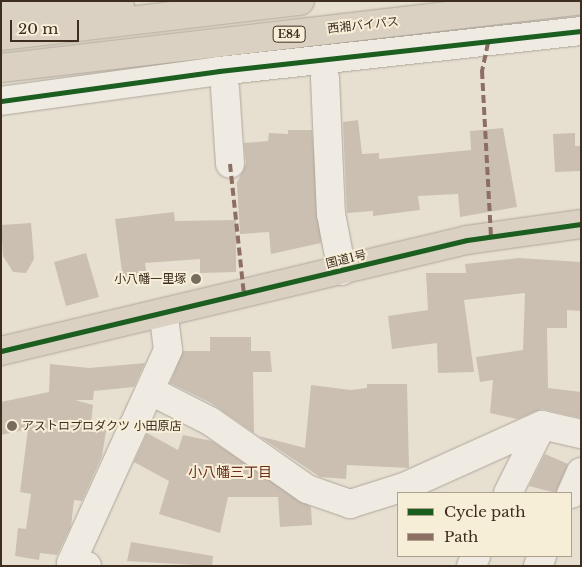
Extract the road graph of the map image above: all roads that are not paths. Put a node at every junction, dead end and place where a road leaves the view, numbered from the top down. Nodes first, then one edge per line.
1 (300, 1) edge
2 (576, 1) edge
3 (269, 5) junction
4 (1, 9) edge
5 (581, 32) edge
6 (1, 36) edge
7 (1, 68) edge
8 (325, 68) junction
9 (221, 73) junction
10 (1, 101) edge
11 (230, 164) dead end
12 (581, 224) edge
13 (342, 271) junction
14 (164, 316) junction
15 (1, 352) edge
16 (151, 391) junction
17 (542, 425) junction
18 (581, 434) edge
19 (581, 472) edge
20 (508, 492) edge
21 (572, 492) edge
22 (76, 565) edge

1 - 3 highway
2 - 7 highway, 西湘バイパス / E84
3 - 4 highway
3 - 6 highway
5 - 8 street
8 - 9 street
8 - 13 street
9 - 10 street
9 - 11 street
12 - 13 highway, 国道1号
13 - 14 highway, 国道1号
14 - 15 highway, 国道1号
14 - 16 street
16 - 17 street
16 - 22 street
17 - 18 street
17 - 20 street
19 - 21 street

